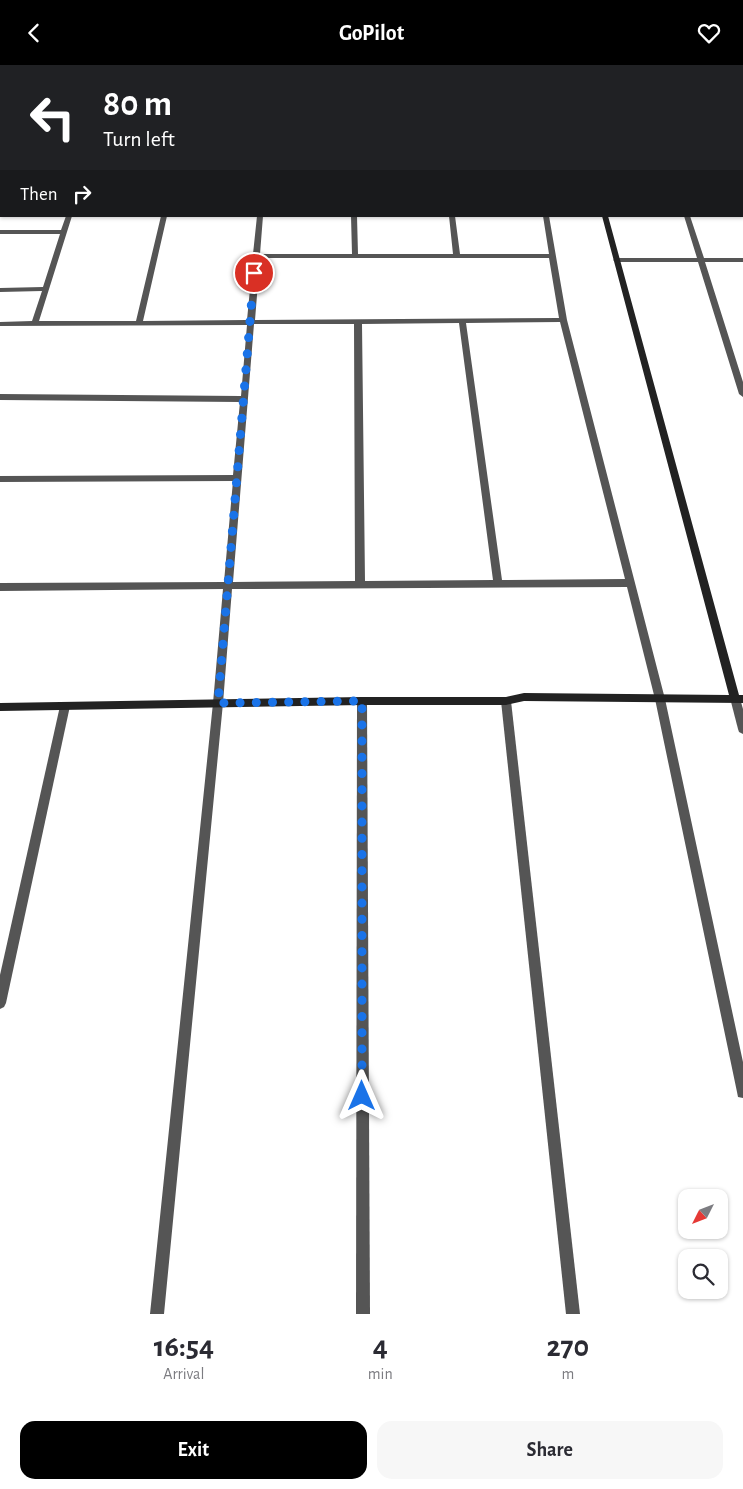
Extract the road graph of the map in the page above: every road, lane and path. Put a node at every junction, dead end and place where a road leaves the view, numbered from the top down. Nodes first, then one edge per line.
1 (69, 217) edge
2 (164, 217) edge
3 (260, 217) edge
4 (354, 217) edge
5 (452, 217) edge
6 (546, 217) edge
7 (605, 217) edge
8 (687, 217) edge
9 (0, 232) edge
10 (64, 232) junction
11 (254, 256) junction
12 (355, 256) junction
13 (457, 256) junction
14 (552, 256) junction
15 (616, 260) junction
16 (701, 260) junction
17 (743, 260) edge
18 (45, 289) junction
19 (0, 290) edge
20 (462, 321) junction
21 (563, 321) junction
22 (358, 322) junction
23 (139, 323) junction
24 (250, 323) junction
25 (0, 324) edge
26 (35, 324) junction
27 (743, 394) edge
28 (0, 397) edge
29 (243, 399) junction
30 (237, 478) junction
31 (0, 479) edge
32 (629, 583) junction
33 (498, 584) junction
34 (228, 585) junction
35 (360, 585) junction
36 (0, 587) edge
37 (660, 699) junction
38 (739, 699) edge
39 (362, 701) junction
40 (506, 701) junction
41 (218, 703) junction
42 (66, 706) junction
43 (0, 707) edge
44 (743, 729) edge
45 (0, 1003) edge
46 (743, 1093) edge
47 (157, 1314) edge
48 (363, 1314) edge
49 (573, 1314) edge

1 - 10 street
2 - 23 street
3 - 11 street
4 - 12 street
5 - 13 street
6 - 14 street
7 - 15 street
8 - 16 street
9 - 10 street
10 - 18 street
11 - 12 street
11 - 24 street
12 - 13 street
13 - 14 street
14 - 21 street
15 - 16 street
15 - 38 street
16 - 17 street
16 - 27 street
18 - 19 street
18 - 26 street
20 - 21 street
20 - 22 street
20 - 33 street
21 - 32 street
22 - 24 street
22 - 35 street
23 - 24 street
23 - 26 street
24 - 29 street
25 - 26 street
28 - 29 street
29 - 30 street
30 - 31 street
30 - 34 street
32 - 33 street
32 - 37 street
33 - 35 street
34 - 35 street
34 - 36 street
34 - 41 street
37 - 38 street
37 - 40 street
37 - 46 street
38 - 44 street
39 - 40 street
39 - 41 street
39 - 48 street
40 - 49 street
41 - 42 street
41 - 47 street
42 - 43 street
42 - 45 street

